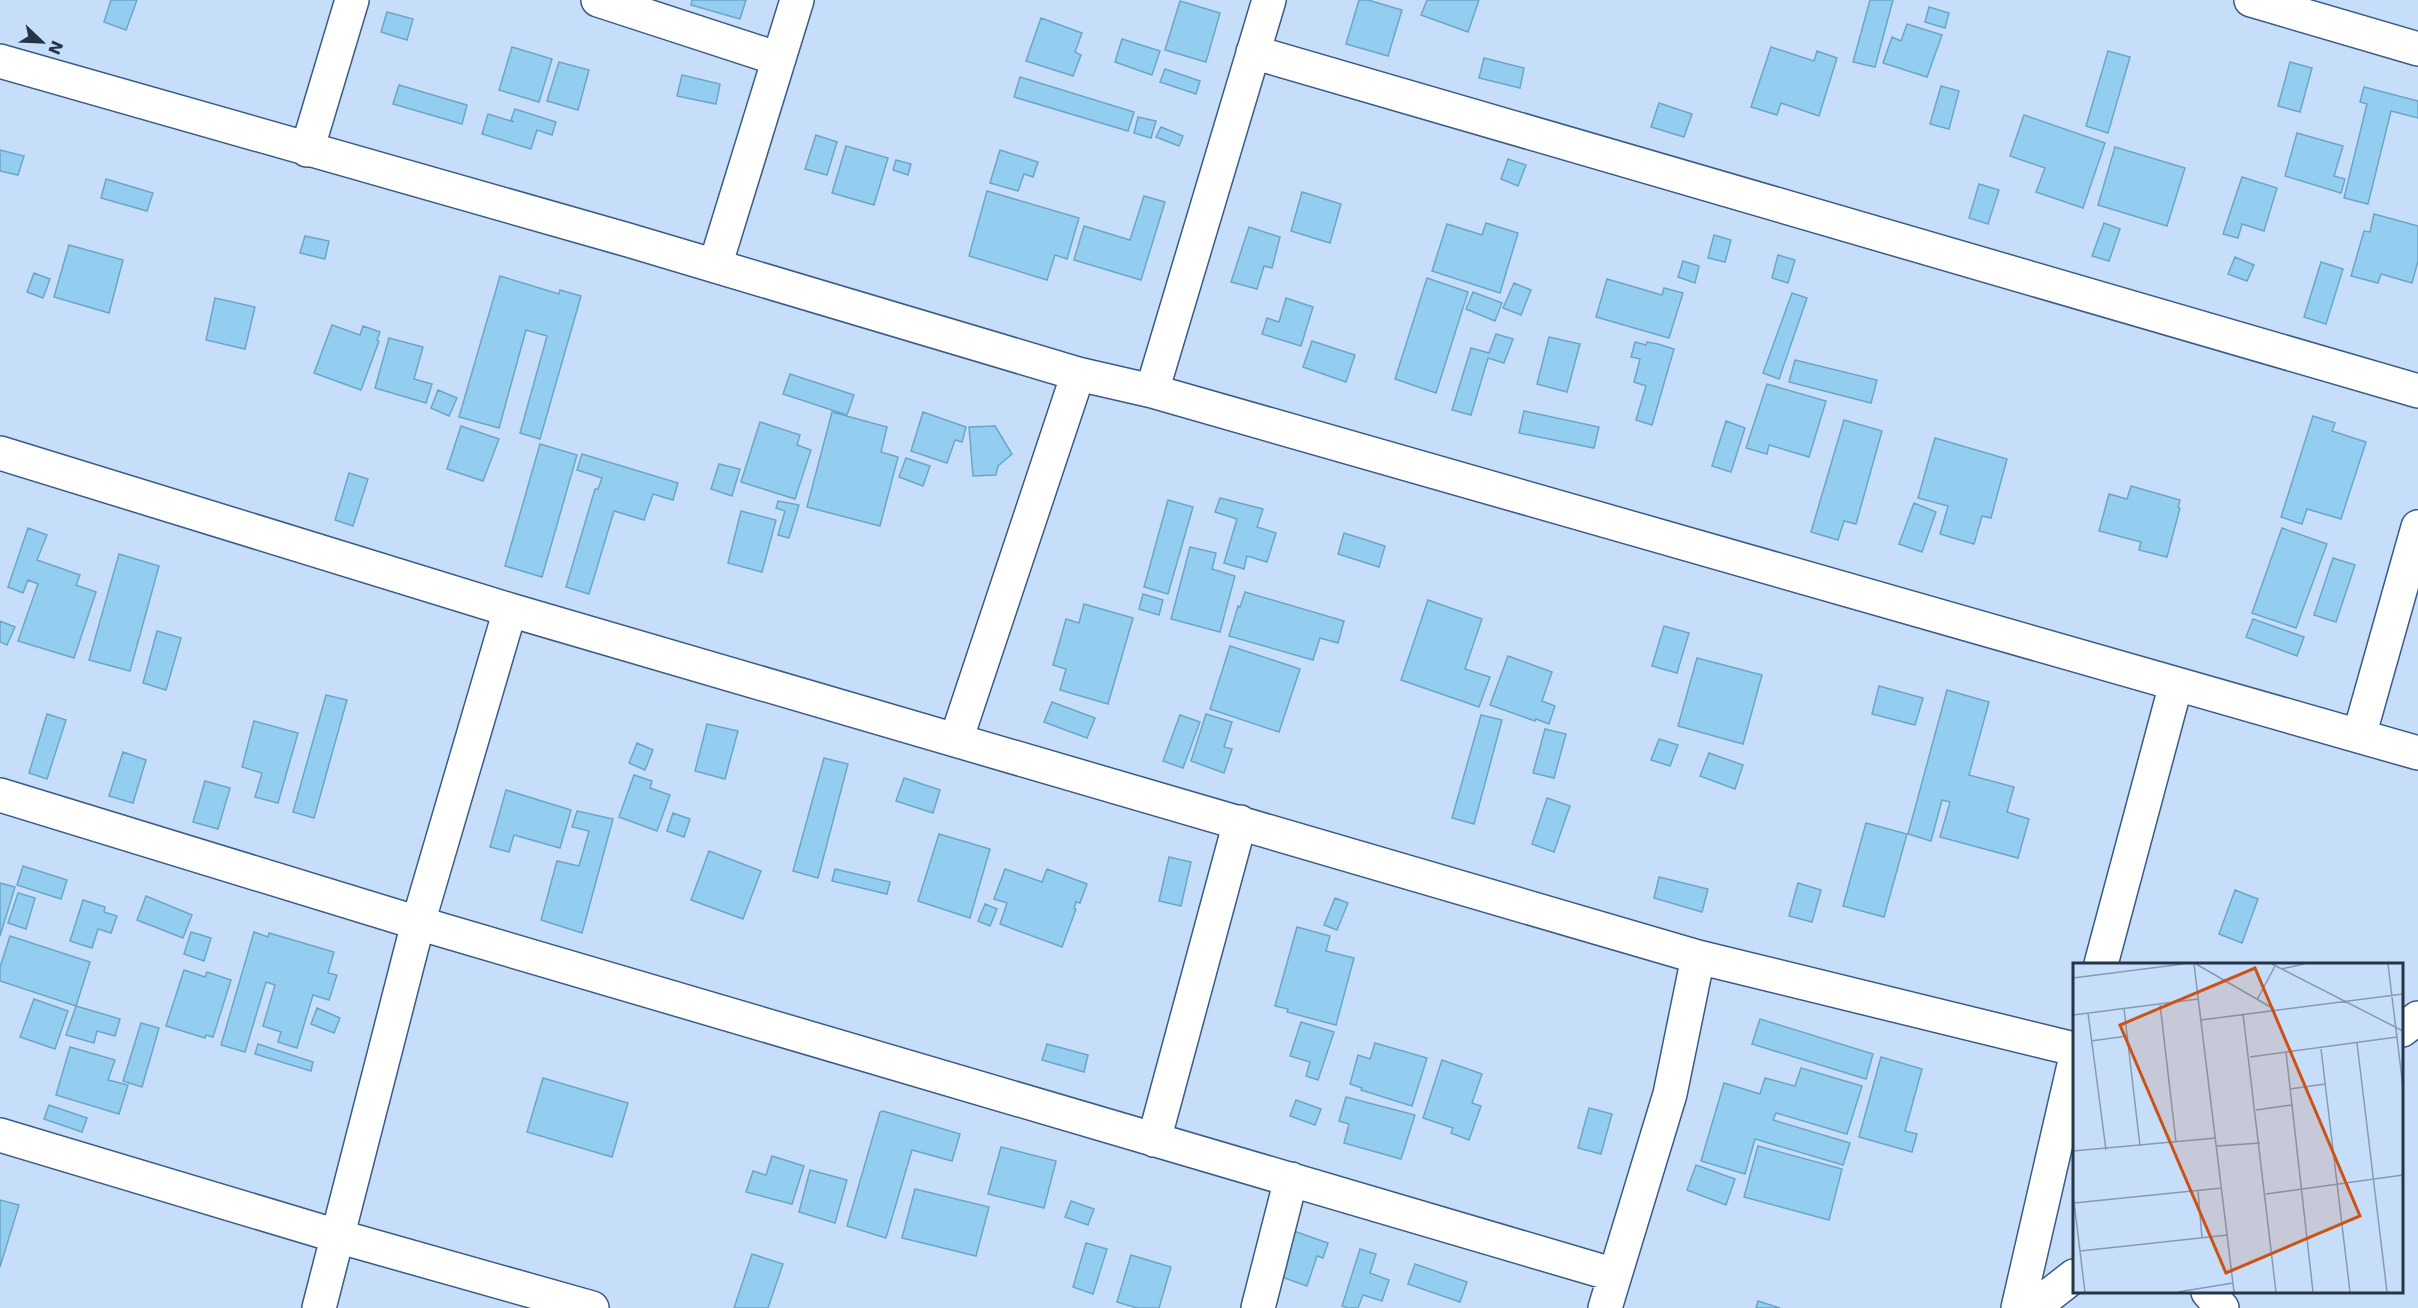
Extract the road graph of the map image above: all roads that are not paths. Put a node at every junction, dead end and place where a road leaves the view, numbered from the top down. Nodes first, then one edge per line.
1 (352, 0) edge
2 (598, 0) edge
3 (797, 0) edge
4 (1269, 0) edge
5 (2251, 0) edge
6 (2306, 8) edge
7 (2418, 49) edge
8 (1253, 52) junction
9 (779, 59) junction
10 (0, 61) edge
11 (307, 150) junction
12 (715, 266) junction
13 (1078, 374) junction
14 (2418, 391) edge
15 (1152, 392) junction
16 (0, 453) edge
17 (2418, 527) edge
18 (510, 610) junction
19 (2176, 684) junction
20 (2359, 736) junction
21 (956, 740) junction
22 (2418, 753) edge
23 (0, 795) edge
24 (1240, 822) junction
25 (418, 923) junction
26 (1698, 957) junction
27 (2101, 963) edge
28 (2418, 1018) edge
29 (2403, 1029) edge
30 (2073, 1049) edge
31 (2073, 1069) edge
32 (0, 1135) edge
33 (1154, 1140) junction
34 (1291, 1179) junction
35 (337, 1236) junction
36 (1615, 1275) junction
37 (2073, 1277) edge
38 (2209, 1293) edge
39 (319, 1308) edge
40 (592, 1308) edge
41 (1258, 1308) edge
42 (1605, 1308) edge
43 (2018, 1308) edge
44 (2033, 1308) edge
45 (2222, 1308) edge

1 - 11 street
2 - 9 street
3 - 9 street
4 - 8 street
5 - 6 street
6 - 7 street
8 - 14 street
8 - 15 street
9 - 12 street
10 - 11 street
11 - 12 street
12 - 13 street
13 - 15 street
13 - 21 street
15 - 19 street
16 - 18 street
17 - 20 street
18 - 21 street
18 - 25 street
19 - 20 street
19 - 27 street
20 - 22 street
21 - 24 street
23 - 25 street
24 - 26 street
24 - 33 street
25 - 33 street
25 - 35 street
26 - 30 street
26 - 36 street
28 - 29 street
31 - 43 street
32 - 35 street
33 - 34 street
34 - 36 street
34 - 41 street
35 - 39 street
35 - 40 street
36 - 42 street
37 - 44 street
38 - 45 street

